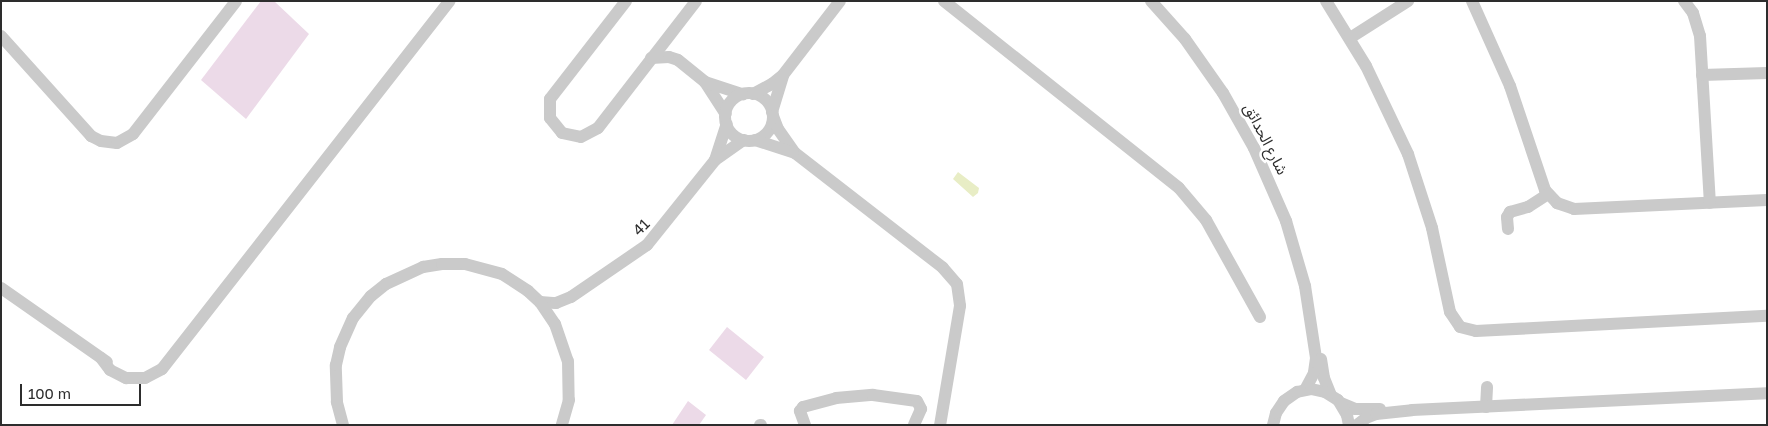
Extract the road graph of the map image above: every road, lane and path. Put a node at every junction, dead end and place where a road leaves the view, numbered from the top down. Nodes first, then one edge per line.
1 (236, 1) edge
2 (450, 1) edge
3 (626, 1) edge
4 (696, 1) edge
5 (840, 1) edge
6 (944, 1) edge
7 (1151, 1) edge
8 (1326, 1) edge
9 (1465, 1) edge
10 (1472, 1) edge
11 (1684, 1) edge
12 (1407, 3) edge
13 (1485, 31) junction
14 (669, 34) junction
15 (1, 36) edge
16 (1350, 38) junction
17 (651, 58) junction
18 (678, 60) junction
19 (1767, 73) edge
20 (1702, 75) junction
21 (783, 76) junction
22 (705, 82) junction
23 (748, 94) junction
24 (773, 114) junction
25 (726, 119) junction
26 (750, 140) junction
27 (796, 153) junction
28 (715, 160) junction
29 (1548, 194) junction
30 (1767, 200) edge
31 (1710, 203) junction
32 (1508, 229) dead end
33 (4, 296) edge
34 (571, 297) junction
35 (540, 302) junction
36 (1310, 313) junction
37 (1767, 316) edge
38 (1260, 317) dead end
39 (555, 324) junction
40 (1487, 387) dead end
41 (1304, 390) junction
42 (1767, 393) edge
43 (1336, 399) junction
44 (1486, 407) junction
45 (1412, 410) junction
46 (343, 425) edge
47 (562, 425) edge
48 (804, 425) edge
49 (914, 425) edge
50 (940, 425) edge
51 (1273, 425) edge
52 (1349, 425) edge
53 (1357, 425) edge

1 - 15 street
2 - 33 street
3 - 17 street
4 - 14 street
5 - 21 street
6 - 38 street
7 - 36 street, شارع الحدائق
8 - 16 street
9 - 13 street
10 - 13 street
11 - 20 street
12 - 16 street
13 - 29 street
14 - 17 street
14 - 18 street
16 - 37 street
17 - 18 street
18 - 22 street
19 - 20 street
20 - 31 street
21 - 23 street
21 - 24 street
22 - 23 street
22 - 25 street
23 - 24 street
23 - 25 street
24 - 26 street
24 - 27 street
25 - 26 street
25 - 28 street
26 - 27 street
26 - 28 street
27 - 50 street
28 - 34 street, 41
29 - 31 street
29 - 32 street
30 - 31 street
34 - 35 street, 41
34 - 39 street, 41
35 - 39 street
35 - 46 street
36 - 41 street
36 - 43 street
39 - 47 street
40 - 44 street
41 - 43 street
41 - 51 street
42 - 44 street
43 - 45 street
43 - 52 street
44 - 45 street
45 - 53 street
48 - 49 street

